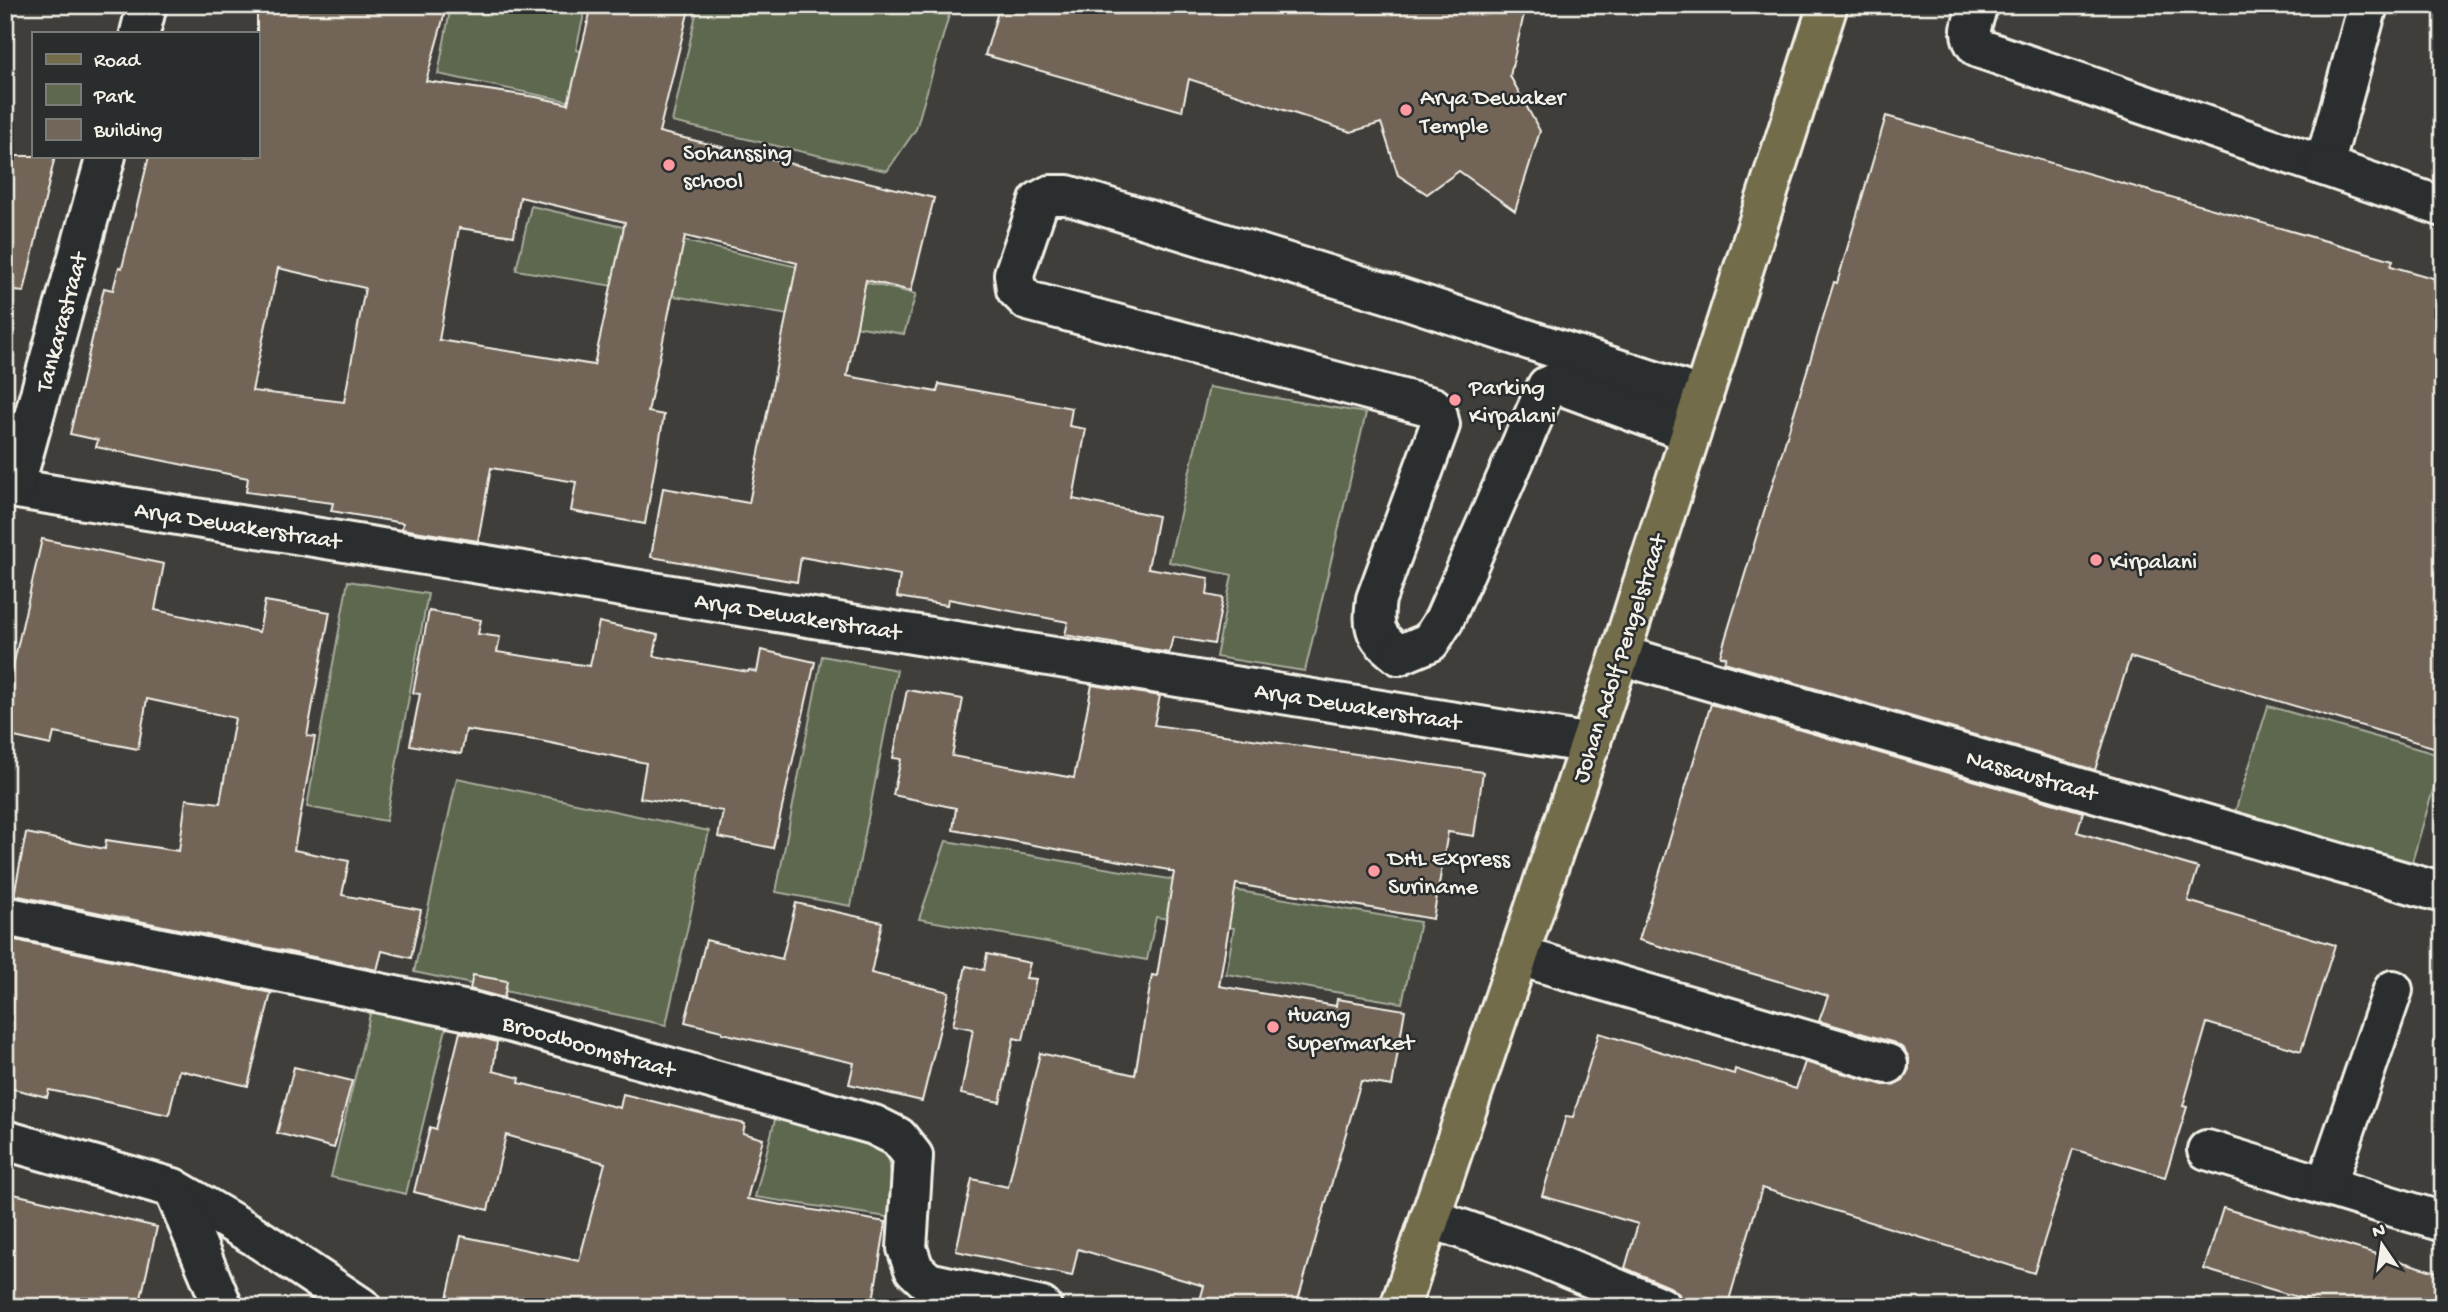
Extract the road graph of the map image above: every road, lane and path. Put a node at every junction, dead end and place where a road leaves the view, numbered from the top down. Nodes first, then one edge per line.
1 (147, 5) edge
2 (1828, 5) edge
3 (1979, 5) edge
4 (2368, 5) edge
5 (140, 32) edge
6 (105, 158) edge
7 (2324, 166) junction
8 (2443, 207) edge
9 (1703, 397) junction
10 (1691, 433) junction
11 (10, 487) edge
12 (1399, 654) junction
13 (1620, 656) junction
14 (1388, 710) junction
15 (1591, 744) junction
16 (2443, 893) edge
17 (5, 916) edge
18 (1519, 956) junction
19 (2393, 990) dead end
20 (1888, 1065) dead end
21 (5, 1140) edge
22 (2207, 1150) dead end
23 (2326, 1186) junction
24 (173, 1188) junction
25 (1430, 1219) junction
26 (2443, 1222) edge
27 (223, 1307) edge
28 (362, 1307) edge
29 (1042, 1307) edge
30 (1400, 1307) edge
31 (1661, 1307) edge

1 - 5 street
2 - 9 main road, Johan Adolf Pengelstraat
3 - 7 street
4 - 7 street
6 - 11 street, Tankarastraat
7 - 8 street
9 - 10 main road, Johan Adolf Pengelstraat
9 - 12 street
10 - 12 street
10 - 13 main road, Johan Adolf Pengelstraat
11 - 14 street, Arya Dewakerstraat
12 - 14 street
13 - 15 main road, Johan Adolf Pengelstraat
13 - 16 street, Nassaustraat
14 - 15 street, Arya Dewakerstraat
15 - 18 main road, Johan Adolf Pengelstraat
17 - 29 street, Broodboomstraat
18 - 20 street
18 - 25 main road, Johan Adolf Pengelstraat
19 - 23 street
21 - 24 street
22 - 23 street
23 - 26 street
24 - 27 street
24 - 28 street
25 - 30 main road, Johan Adolf Pengelstraat
25 - 31 street

